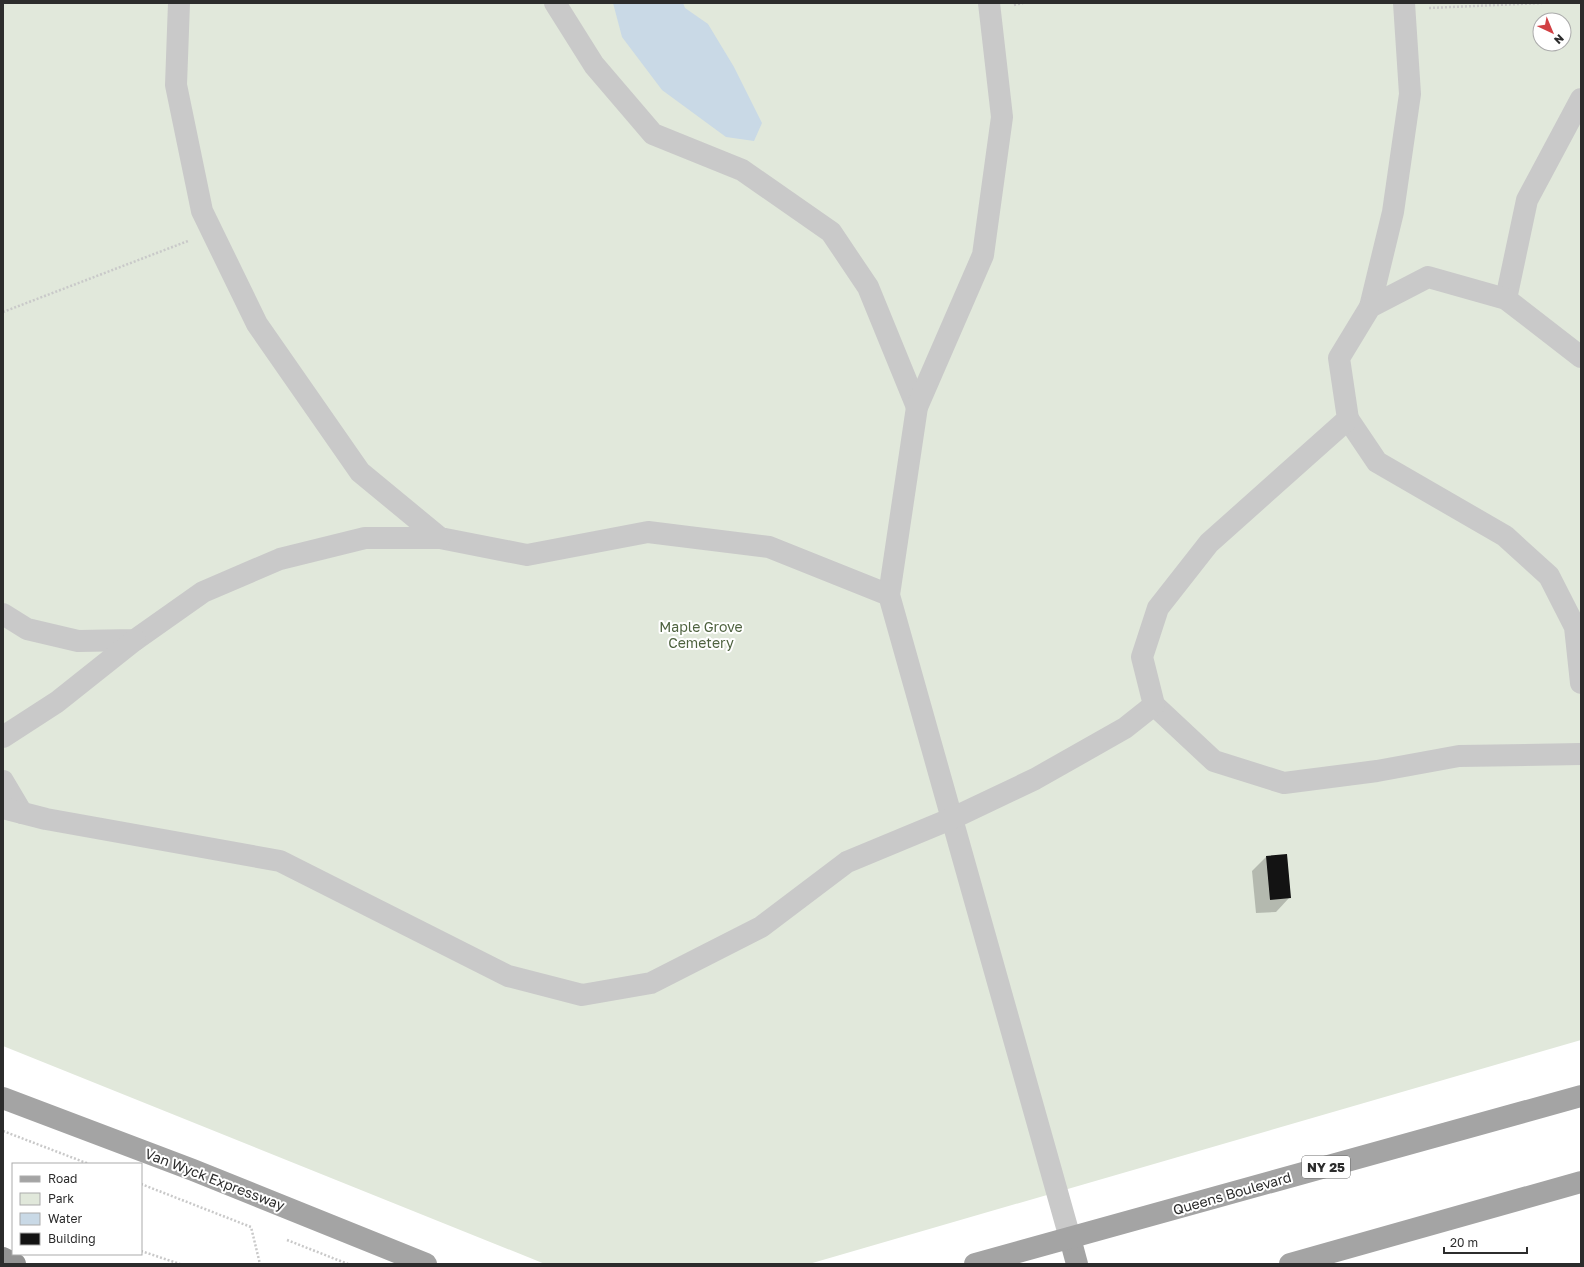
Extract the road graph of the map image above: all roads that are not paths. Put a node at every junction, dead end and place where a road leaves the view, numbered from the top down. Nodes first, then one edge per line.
1 (179, 3) edge
2 (554, 3) edge
3 (989, 3) edge
4 (1405, 6) edge
5 (1581, 99) edge
6 (1506, 298) junction
7 (1370, 307) junction
8 (1581, 357) edge
9 (917, 407) junction
10 (1348, 419) junction
11 (440, 538) junction
12 (889, 595) junction
13 (3, 614) edge
14 (135, 640) junction
15 (1581, 683) edge
16 (1154, 705) junction
17 (3, 736) edge
18 (1581, 754) edge
19 (3, 781) edge
20 (13, 810) edge
21 (954, 818) junction
22 (1581, 1096) edge
23 (3, 1098) edge
24 (1581, 1182) edge
25 (1070, 1238) junction
26 (3, 1258) edge
27 (16, 1264) edge
28 (426, 1264) edge
29 (975, 1264) edge
30 (1077, 1264) edge
31 (1290, 1264) edge

1 - 11 lane
2 - 9 lane
3 - 9 lane
4 - 7 lane
5 - 6 lane
6 - 7 lane
6 - 8 lane
7 - 10 lane
9 - 12 lane
10 - 15 lane
10 - 16 lane
11 - 12 lane
11 - 14 lane
12 - 21 lane
13 - 14 lane
14 - 17 lane
16 - 18 lane
16 - 21 lane
19 - 20 lane
20 - 21 lane
21 - 25 lane
22 - 25 main road, Queens Boulevard / NY 25
23 - 28 main road, Van Wyck Expressway
24 - 31 main road
25 - 29 main road, Queens Boulevard / NY 25
25 - 30 main road
26 - 27 highway

